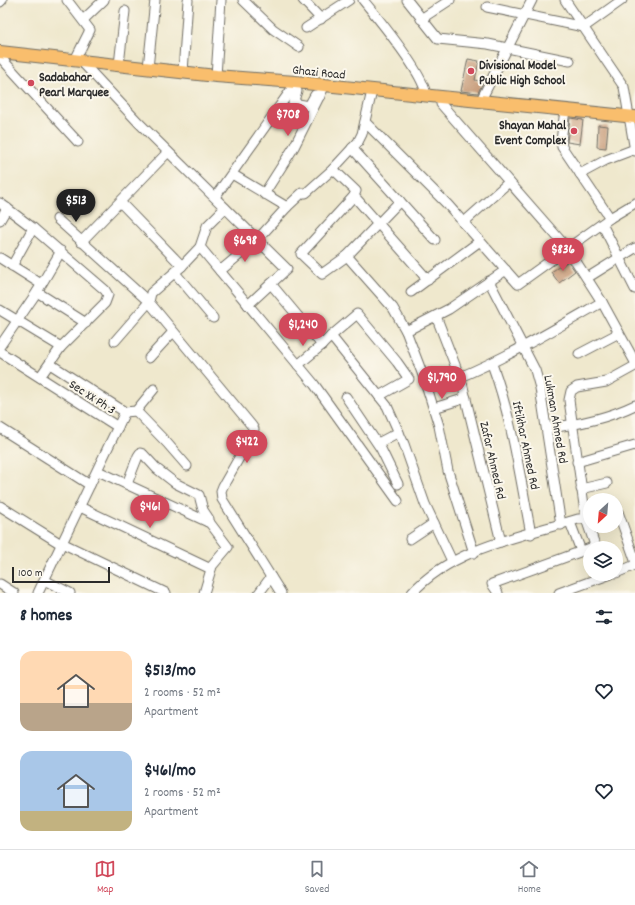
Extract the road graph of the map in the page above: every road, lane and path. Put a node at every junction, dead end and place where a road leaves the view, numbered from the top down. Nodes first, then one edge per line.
1 (67, 0) edge
2 (104, 0) edge
3 (155, 0) edge
4 (188, 0) edge
5 (221, 0) edge
6 (230, 0) edge
7 (243, 0) edge
8 (303, 0) edge
9 (349, 0) edge
10 (363, 0) edge
11 (407, 0) edge
12 (450, 0) edge
13 (532, 0) edge
14 (565, 0) edge
15 (622, 0) edge
16 (487, 7) dead end
17 (220, 10) junction
18 (125, 11) dead end
19 (524, 14) junction
20 (321, 19) junction
21 (421, 19) junction
22 (83, 20) junction
23 (584, 27) junction
24 (306, 28) dead end
25 (299, 47) dead end
26 (506, 48) junction
27 (0, 52) edge
28 (0, 57) edge
29 (78, 60) junction
30 (570, 61) dead end
31 (119, 65) junction
32 (148, 68) junction
33 (183, 72) junction
34 (216, 76) junction
35 (293, 86) junction
36 (323, 91) junction
37 (372, 91) junction
38 (426, 96) junction
39 (442, 97) junction
40 (483, 101) junction
41 (565, 110) junction
42 (632, 117) edge
43 (365, 122) junction
44 (78, 142) dead end
45 (352, 148) junction
46 (635, 150) edge
47 (168, 152) junction
48 (333, 169) junction
49 (232, 174) junction
50 (580, 174) junction
51 (509, 182) junction
52 (264, 194) junction
53 (354, 196) junction
54 (215, 197) junction
55 (400, 201) junction
56 (120, 202) junction
57 (635, 203) edge
58 (3, 206) edge
59 (287, 207) junction
60 (225, 208) junction
61 (610, 218) junction
62 (0, 220) edge
63 (57, 220) dead end
64 (378, 223) junction
65 (463, 223) junction
66 (602, 224) junction
67 (33, 228) junction
68 (257, 240) junction
69 (435, 240) dead end
70 (480, 241) junction
71 (81, 242) junction
72 (200, 247) junction
73 (635, 248) edge
74 (568, 249) junction
75 (61, 251) junction
76 (347, 256) junction
77 (0, 258) edge
78 (618, 258) junction
79 (12, 266) junction
80 (178, 270) junction
81 (506, 270) junction
82 (220, 271) junction
83 (587, 278) junction
84 (428, 280) junction
85 (489, 281) junction
86 (271, 284) junction
87 (39, 288) junction
88 (635, 289) edge
89 (411, 292) dead end
90 (149, 302) junction
91 (602, 302) junction
92 (248, 305) junction
93 (0, 310) edge
94 (436, 316) junction
95 (213, 318) dead end
96 (16, 320) junction
97 (86, 323) junction
98 (406, 331) junction
99 (173, 332) junction
100 (619, 333) junction
101 (332, 336) junction
102 (115, 341) dead end
103 (322, 345) junction
104 (0, 346) edge
105 (62, 347) junction
106 (524, 347) junction
107 (0, 352) edge
108 (579, 354) dead end
109 (149, 358) dead end
110 (635, 362) edge
111 (50, 364) junction
112 (492, 364) junction
113 (298, 365) junction
114 (635, 366) edge
115 (40, 377) junction
116 (460, 377) junction
117 (154, 388) dead end
118 (379, 396) junction
119 (346, 397) dead end
120 (466, 398) junction
121 (635, 405) edge
122 (434, 408) junction
123 (136, 411) junction
124 (125, 412) junction
125 (572, 424) junction
126 (118, 427) junction
127 (0, 428) edge
128 (547, 428) junction
129 (399, 432) junction
130 (378, 443) junction
131 (635, 445) edge
132 (577, 462) junction
133 (187, 466) dead end
134 (98, 471) junction
135 (606, 483) dead end
136 (126, 484) junction
137 (398, 484) dead end
138 (90, 485) junction
139 (581, 489) junction
140 (583, 497) edge
141 (398, 501) dead end
142 (0, 506) edge
143 (80, 507) junction
144 (583, 519) edge
145 (208, 522) junction
146 (434, 523) junction
147 (565, 523) junction
148 (623, 527) edge
149 (531, 534) junction
150 (410, 539) dead end
151 (500, 542) junction
152 (62, 543) junction
153 (581, 551) joint
154 (474, 553) junction
155 (635, 560) edge
156 (452, 561) junction
157 (635, 565) edge
158 (211, 569) junction
159 (623, 570) edge
160 (271, 577) junction
161 (44, 580) junction
162 (591, 581) edge
163 (0, 584) edge
164 (14, 593) edge
165 (38, 593) edge
166 (70, 593) edge
167 (166, 593) edge
168 (204, 593) edge
169 (259, 593) edge
170 (282, 593) edge
171 (412, 593) edge
172 (498, 593) edge
173 (559, 593) edge

1 - 22 street
2 - 22 street
3 - 32 street
4 - 33 street
5 - 17 street
6 - 17 street
7 - 25 street
8 - 20 street
9 - 20 street
10 - 38 street
11 - 21 street
12 - 21 street
13 - 19 street
14 - 23 street
15 - 23 street
16 - 19 street
17 - 34 street
18 - 31 street
19 - 23 street
19 - 26 street
20 - 24 street
21 - 26 street
22 - 29 street
23 - 42 street
26 - 30 street
26 - 40 street
27 - 29 main road, Ghazi Road
28 - 44 street
29 - 31 main road, Ghazi Road
29 - 47 street
31 - 32 main road, Ghazi Road
32 - 33 main road, Ghazi Road
33 - 34 main road, Ghazi Road
34 - 35 main road, Ghazi Road
35 - 36 main road, Ghazi Road
35 - 36 street
35 - 49 street
36 - 37 main road, Ghazi Road
36 - 52 street
37 - 38 main road, Ghazi Road
37 - 43 street
38 - 39 main road, Ghazi Road
39 - 40 main road, Ghazi Road
39 - 51 street
40 - 41 main road, Ghazi Road
41 - 42 main road, Ghazi Road
41 - 50 street
42 - 46 street
43 - 45 street
43 - 65 street
45 - 48 street
45 - 55 street
46 - 50 street
47 - 54 street
47 - 56 street
48 - 53 street
48 - 59 street
49 - 52 street
49 - 54 street
50 - 61 street
51 - 65 street
51 - 74 street
52 - 59 street
53 - 64 street
53 - 76 street
54 - 60 street
55 - 64 street
55 - 69 street
56 - 71 street
56 - 80 street
57 - 61 street
58 - 62 street
58 - 67 street
59 - 68 street
60 - 68 street
60 - 72 street
61 - 66 street
63 - 71 street
64 - 76 street
64 - 84 street
65 - 70 street
66 - 74 street
66 - 78 street
67 - 75 street
67 - 79 street
68 - 82 street
68 - 86 street
70 - 81 street
70 - 84 street
71 - 90 street
72 - 80 street
72 - 82 street
73 - 78 street
74 - 81 street
74 - 83 street
75 - 87 street
75 - 97 street
76 - 98 street
77 - 79 street
78 - 83 street
78 - 88 street
79 - 87 street
80 - 90 street
80 - 95 street
81 - 85 street
82 - 92 street
83 - 91 street
84 - 89 street
85 - 94 street
85 - 106 street, Lukman Ahmed Rd
86 - 92 street
86 - 103 street
87 - 96 street
87 - 97 street
90 - 99 street
90 - 102 street
91 - 100 street
91 - 106 street
92 - 113 street
93 - 96 street
94 - 98 street
94 - 116 street, Zafar Ahmed Rd
96 - 104 street
96 - 105 street
97 - 105 street
98 - 122 street
99 - 109 street
99 - 160 street
100 - 108 street
100 - 110 street
101 - 103 street
101 - 118 street
101 - 118 street
103 - 113 street
105 - 111 street
106 - 112 street
106 - 128 street, Lukman Ahmed Rd
107 - 115 street, Sec XX Ph 3
111 - 115 street
111 - 124 street
112 - 116 street
112 - 149 street, Iftikhar Ahmed Rd
113 - 141 street
114 - 125 street
115 - 126 street, Sec XX Ph 3
116 - 120 street, Zafar Ahmed Rd
117 - 123 street
118 - 129 street
119 - 130 street
120 - 122 street
120 - 151 street, Zafar Ahmed Rd
121 - 125 street
122 - 154 street
123 - 124 street
123 - 133 street
124 - 126 street
125 - 128 street
125 - 132 street
126 - 134 street, Sec XX Ph 3
127 - 138 street
128 - 147 street, Lukman Ahmed Rd
129 - 130 street
129 - 146 street
130 - 137 street
131 - 132 street
132 - 139 street
134 - 136 street
134 - 138 street, Sec XX Ph 3
135 - 139 street
136 - 145 street
136 - 145 street
138 - 143 street, Sec XX Ph 3
139 - 140 street
142 - 152 street
143 - 152 street, Sec XX Ph 3
143 - 158 street
144 - 147 street
145 - 158 street
146 - 150 street
146 - 156 street
147 - 149 street
147 - 153 street, Lukman Ahmed Rd
148 - 155 street
149 - 151 street
151 - 154 street
152 - 161 street, Sec XX Ph 3
152 - 167 street
153 - 172 street
154 - 156 street
156 - 171 street
157 - 159 street
158 - 168 street
160 - 169 street
160 - 170 street
161 - 165 street, Sec XX Ph 3
161 - 166 street
162 - 173 street
163 - 164 street

